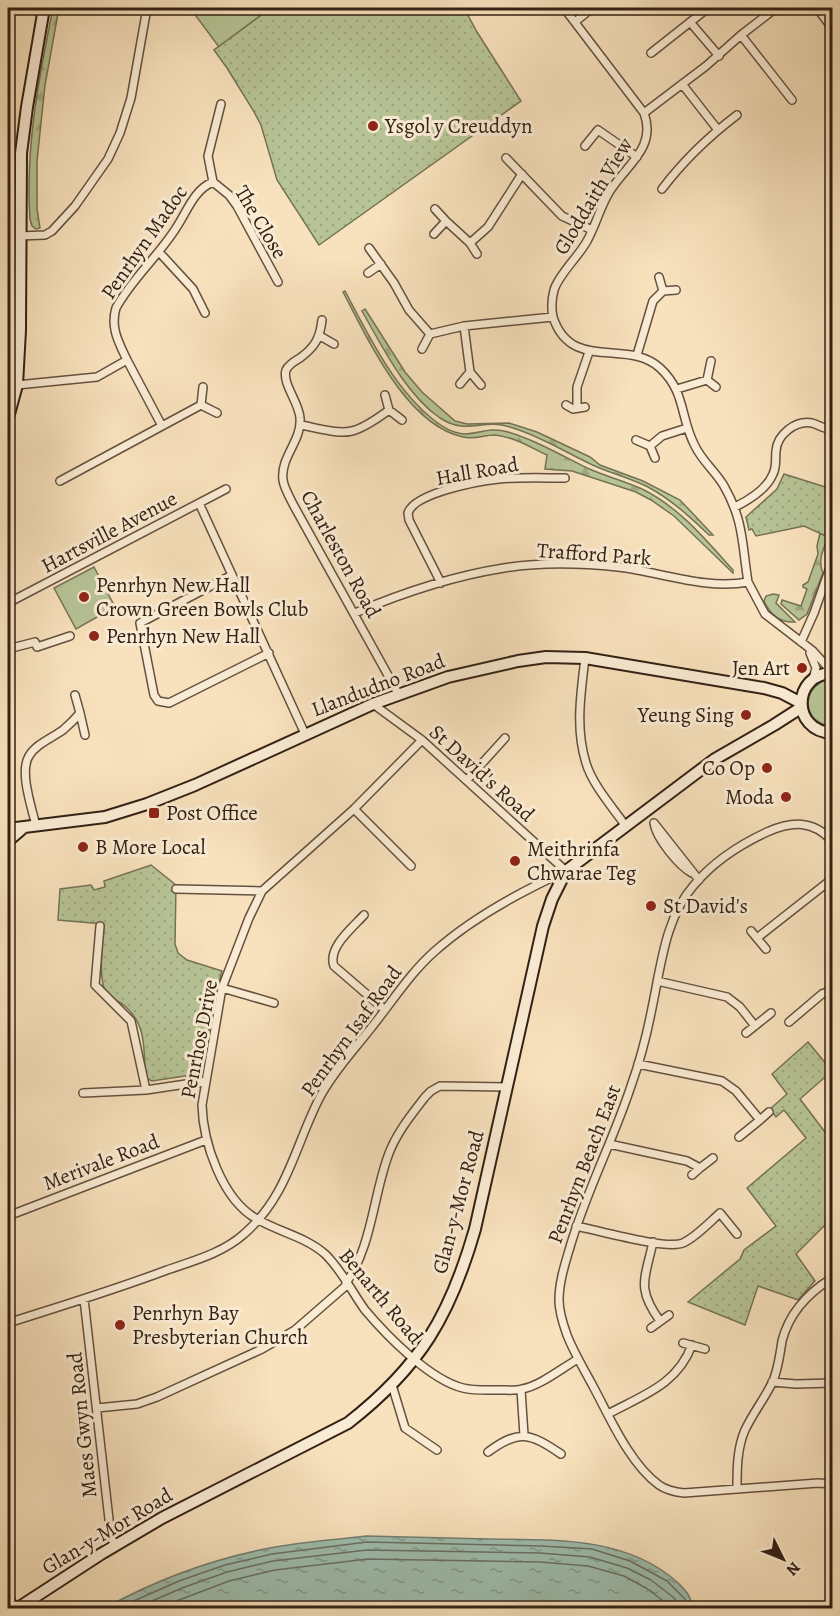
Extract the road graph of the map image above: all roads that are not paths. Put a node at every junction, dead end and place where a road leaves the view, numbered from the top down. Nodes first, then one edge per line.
1 (44, 8) edge
2 (147, 8) edge
3 (564, 8) edge
4 (592, 8) edge
5 (708, 8) edge
6 (776, 8) edge
7 (816, 8) edge
8 (575, 22) junction
9 (690, 22) junction
10 (832, 28) edge
11 (741, 34) junction
12 (651, 53) dead end
13 (719, 56) junction
14 (682, 84) junction
15 (792, 100) dead end
16 (221, 104) dead end
17 (644, 113) junction
18 (737, 115) dead end
19 (717, 130) junction
20 (585, 146) dead end
21 (637, 157) junction
22 (506, 158) dead end
23 (522, 174) junction
24 (213, 182) junction
25 (662, 189) dead end
26 (435, 208) dead end
27 (446, 221) junction
28 (592, 230) junction
29 (435, 234) dead end
30 (19, 236) junction
31 (470, 243) junction
32 (369, 248) dead end
33 (159, 252) junction
34 (477, 254) dead end
35 (381, 264) junction
36 (368, 273) dead end
37 (658, 277) dead end
38 (278, 282) dead end
39 (676, 290) dead end
40 (663, 291) junction
41 (205, 313) dead end
42 (554, 317) junction
43 (322, 320) dead end
44 (464, 326) junction
45 (430, 334) junction
46 (320, 336) junction
47 (334, 344) dead end
48 (422, 349) dead end
49 (589, 352) junction
50 (638, 356) junction
51 (128, 360) junction
52 (711, 361) dead end
53 (470, 372) junction
54 (707, 380) junction
55 (460, 384) dead end
56 (481, 385) dead end
57 (17, 386) junction
58 (203, 387) dead end
59 (716, 387) dead end
60 (677, 389) junction
61 (385, 395) dead end
62 (201, 405) junction
63 (566, 405) dead end
64 (389, 410) junction
65 (217, 413) dead end
66 (8, 418) edge
67 (402, 420) dead end
68 (301, 425) junction
69 (162, 426) junction
70 (687, 428) junction
71 (825, 428) dead end
72 (636, 440) dead end
73 (650, 446) junction
74 (656, 458) dead end
75 (565, 478) dead end
76 (60, 481) dead end
77 (226, 489) dead end
78 (199, 504) junction
79 (735, 507) junction
80 (832, 561) edge
81 (232, 575) junction
82 (748, 582) junction
83 (441, 583) junction
84 (8, 603) edge
85 (355, 613) junction
86 (70, 636) dead end
87 (803, 644) junction
88 (8, 649) edge
89 (268, 653) junction
90 (585, 658) junction
91 (832, 672) edge
92 (809, 683) junction
93 (776, 691) junction
94 (399, 694) junction
95 (75, 695) dead end
96 (373, 704) junction
97 (802, 705) junction
98 (80, 713) junction
99 (809, 723) junction
100 (774, 725) junction
101 (832, 733) edge
102 (306, 734) junction
103 (85, 735) dead end
104 (505, 738) dead end
105 (422, 740) junction
106 (467, 780) junction
107 (354, 809) junction
108 (646, 811) junction
109 (625, 825) junction
110 (36, 826) junction
111 (23, 828) junction
112 (8, 830) edge
113 (8, 841) edge
114 (832, 841) edge
115 (411, 866) dead end
116 (566, 872) junction
117 (832, 879) edge
118 (699, 880) junction
119 (176, 889) dead end
120 (262, 891) junction
121 (352, 915) dead end
122 (100, 926) dead end
123 (751, 931) dead end
124 (757, 938) junction
125 (766, 949) dead end
126 (657, 981) junction
127 (222, 988) junction
128 (832, 990) edge
129 (274, 1003) dead end
130 (793, 1007) dead end
131 (385, 1010) junction
132 (771, 1013) dead end
133 (799, 1014) junction
134 (789, 1022) dead end
135 (755, 1026) junction
136 (746, 1033) dead end
137 (638, 1064) junction
138 (206, 1082) junction
139 (507, 1087) junction
140 (146, 1090) junction
141 (83, 1093) dead end
142 (769, 1112) dead end
143 (760, 1120) junction
144 (739, 1137) dead end
145 (206, 1140) junction
146 (609, 1144) junction
147 (713, 1158) dead end
148 (700, 1168) junction
149 (692, 1175) dead end
150 (8, 1216) edge
151 (258, 1220) junction
152 (576, 1226) junction
153 (737, 1234) dead end
154 (653, 1242) junction
155 (832, 1278) edge
156 (347, 1283) junction
157 (84, 1299) junction
158 (669, 1314) dead end
159 (660, 1321) junction
160 (8, 1323) edge
161 (651, 1328) dead end
162 (683, 1343) dead end
163 (692, 1346) junction
164 (705, 1349) dead end
165 (578, 1359) junction
166 (414, 1361) junction
167 (772, 1382) junction
168 (832, 1383) edge
169 (392, 1384) junction
170 (521, 1390) junction
171 (97, 1408) junction
172 (608, 1414) junction
173 (524, 1436) junction
174 (437, 1450) dead end
175 (488, 1452) dead end
176 (561, 1454) dead end
177 (832, 1484) edge
178 (737, 1489) junction
179 (115, 1546) junction
180 (8, 1568) edge
181 (17, 1608) edge

1 - 30 street
2 - 30 street
3 - 8 street, Gloddaith View
4 - 8 street
5 - 9 street
6 - 11 street
7 - 10 street
8 - 17 street, Gloddaith View
9 - 12 street
9 - 13 street
11 - 13 street
11 - 15 street
13 - 14 street
14 - 17 street
14 - 19 street
16 - 24 street
17 - 21 street, Gloddaith View
18 - 19 street
19 - 25 street
20 - 21 street
21 - 28 street, Gloddaith View
22 - 23 street
23 - 28 street
23 - 31 street
24 - 33 street, Penrhyn Madoc
24 - 38 street, The Close
26 - 27 street
27 - 29 street
27 - 31 street
28 - 42 street, Gloddaith View
30 - 57 street
31 - 34 street
32 - 35 street
33 - 41 street
33 - 51 street, Penrhyn Madoc
35 - 36 street
35 - 45 street
37 - 40 street
39 - 40 street
40 - 50 street
42 - 44 street
42 - 49 street
43 - 46 street
44 - 45 street
44 - 53 street
45 - 48 street
46 - 47 street
46 - 68 street
49 - 50 street
49 - 63 street
50 - 60 street
51 - 57 street
51 - 69 street, Penrhyn Madoc
52 - 54 street
53 - 55 street
53 - 56 street
54 - 59 street
54 - 60 street
57 - 66 street
58 - 62 street
60 - 70 street
61 - 64 street
62 - 65 street
62 - 69 street
64 - 67 street
64 - 68 street
68 - 85 street, Charleston Road
69 - 76 street
70 - 73 street
70 - 79 street
71 - 79 street
72 - 73 street
73 - 74 street
75 - 83 street, Hall Road
77 - 78 street, Hartsville Avenue
78 - 81 street
78 - 84 street, Hartsville Avenue
79 - 82 street
80 - 87 street
81 - 89 street
81 - 89 street
82 - 83 street, Trafford Park
82 - 87 street
83 - 85 street, Trafford Park
85 - 94 street, Charleston Road
86 - 88 street
87 - 91 street
87 - 92 street
89 - 102 street
90 - 93 street, Llandudno Road
90 - 94 street, Llandudno Road
90 - 109 street
91 - 92 street, Llandudno Road
92 - 93 street, Llandudno Road
92 - 97 street
93 - 97 street, Llandudno Road
94 - 96 street, Llandudno Road
95 - 98 street
96 - 102 street, Llandudno Road
96 - 105 street, St David's Road
97 - 99 street
97 - 100 street
98 - 103 street
98 - 110 street
99 - 100 street
99 - 101 street
100 - 108 street, Glan-y-Mor Road
102 - 110 street, Llandudno Road
104 - 106 street
105 - 106 street, St David's Road
105 - 107 street, Penrhos Drive
106 - 116 street, St David's Road
107 - 115 street
107 - 120 street, Penrhos Drive
108 - 109 street, Glan-y-Mor Road
108 - 118 street
109 - 116 street, Glan-y-Mor Road
110 - 111 street, Llandudno Road
111 - 112 street, Llandudno Road
111 - 113 street
114 - 118 street, Penrhyn Beach East
116 - 131 street, Penrhyn Isaf Road
116 - 139 street, Glan-y-Mor Road
117 - 124 street
118 - 126 street, Penrhyn Beach East
119 - 120 street
120 - 127 street, Penrhos Drive
121 - 131 street
122 - 140 street
123 - 124 street
124 - 125 street
126 - 135 street
126 - 137 street, Penrhyn Beach East
127 - 129 street
127 - 138 street, Penrhos Drive
128 - 133 street
130 - 133 street
131 - 151 street, Penrhyn Isaf Road
132 - 135 street
133 - 134 street
135 - 136 street
137 - 143 street
137 - 146 street, Penrhyn Beach East
138 - 140 street
138 - 145 street, Penrhos Drive
139 - 156 street
139 - 166 street, Glan-y-Mor Road
140 - 141 street
142 - 143 street
143 - 144 street
145 - 150 street, Merivale Road
145 - 151 street, Penrhos Drive
146 - 148 street
146 - 152 street, Penrhyn Beach East
147 - 148 street
148 - 149 street
151 - 156 street, Benarth Road
151 - 157 street, Penrhyn Isaf Road
152 - 154 street
152 - 165 street, Penrhyn Beach East
153 - 154 street
154 - 159 street
155 - 167 street
156 - 166 street, Benarth Road
156 - 171 street
157 - 160 street, Penrhyn Isaf Road
157 - 171 street, Maes Gwyn Road
158 - 159 street
159 - 161 street
162 - 163 street
163 - 164 street
163 - 172 street
165 - 170 street
165 - 172 street, Penrhyn Beach East
166 - 169 street, Glan-y-Mor Road
166 - 170 street, Benarth Road
167 - 168 street
167 - 178 street
169 - 174 street
169 - 179 street, Glan-y-Mor Road
170 - 173 street
171 - 179 street, Maes Gwyn Road
172 - 178 street, Penrhyn Beach East
173 - 175 street
173 - 176 street
177 - 178 street, Penrhyn Beach East
179 - 181 street, Glan-y-Mor Road
180 - 181 street

